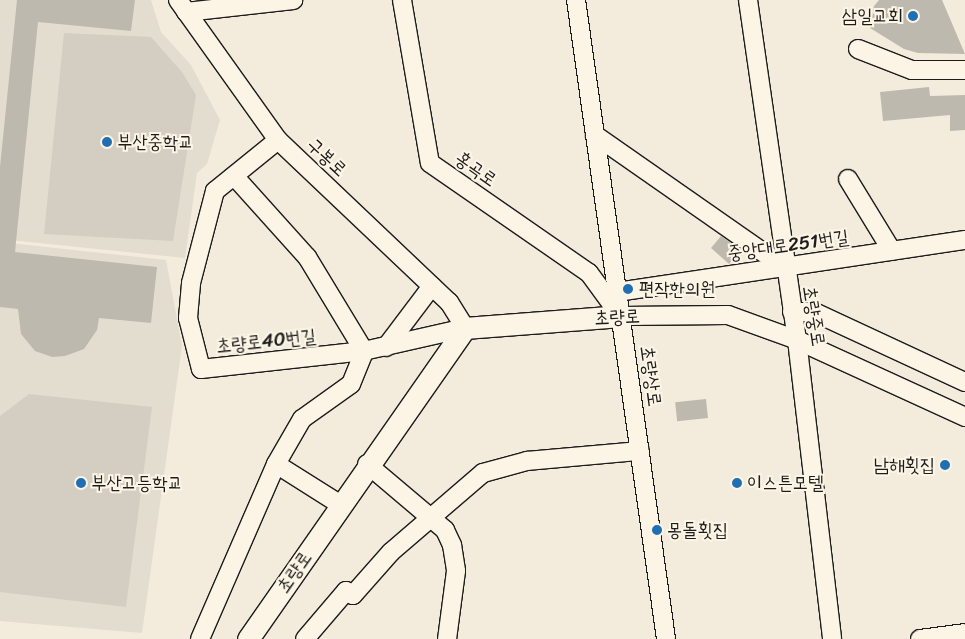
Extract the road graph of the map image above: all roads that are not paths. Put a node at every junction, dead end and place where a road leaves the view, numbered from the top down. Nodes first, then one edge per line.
1 (293, 0) edge
2 (402, 0) edge
3 (576, 0) edge
4 (748, 0) edge
5 (182, 6) edge
6 (858, 49) dead end
7 (965, 70) edge
8 (595, 135) junction
9 (278, 140) junction
10 (234, 176) junction
11 (848, 179) dead end
12 (965, 240) edge
13 (892, 251) junction
14 (784, 267) junction
15 (432, 286) junction
16 (617, 292) junction
17 (792, 312) junction
18 (621, 316) junction
19 (465, 328) junction
20 (797, 340) junction
21 (386, 347) junction
22 (364, 351) junction
23 (965, 382) edge
24 (965, 417) edge
25 (640, 451) junction
26 (276, 464) junction
27 (367, 464) junction
28 (341, 505) junction
29 (431, 518) junction
30 (965, 633) edge
31 (254, 637) edge
32 (200, 639) edge
33 (305, 639) edge
34 (447, 639) edge
35 (666, 639) edge
36 (832, 639) edge
37 (920, 639) edge

1 - 5 street
2 - 18 street, 홍곡로
3 - 8 street, 초량상로
4 - 14 street, 초량중로
5 - 9 street, 구봉로
6 - 7 street
8 - 14 street
8 - 16 street, 초량상로
9 - 10 street, 초량로40번길
9 - 15 street, 구봉로
10 - 22 street, 초량로40번길
10 - 22 street, 초량로40번길
11 - 13 street
12 - 13 street, 중앙대로251번길
13 - 14 street, 중앙대로251번길
14 - 16 street, 중앙대로251번길
14 - 17 street, 초량중로
15 - 19 street, 구봉로
15 - 21 street
16 - 18 street, 초량상로
17 - 20 street, 초량중로
17 - 23 street
18 - 19 main road, 초량로
18 - 20 street, 초량로
18 - 25 street, 초량상로
19 - 21 street, 초량로40번길
19 - 27 main road, 초량로
20 - 24 street, 초량로
20 - 36 street, 초량중로
21 - 22 street, 초량로40번길
22 - 26 street
25 - 29 street
25 - 35 street, 초량상로
26 - 28 street
26 - 32 street
27 - 28 main road, 초량로
27 - 29 street
28 - 31 main road, 초량로
29 - 33 street
29 - 34 street
30 - 37 street

